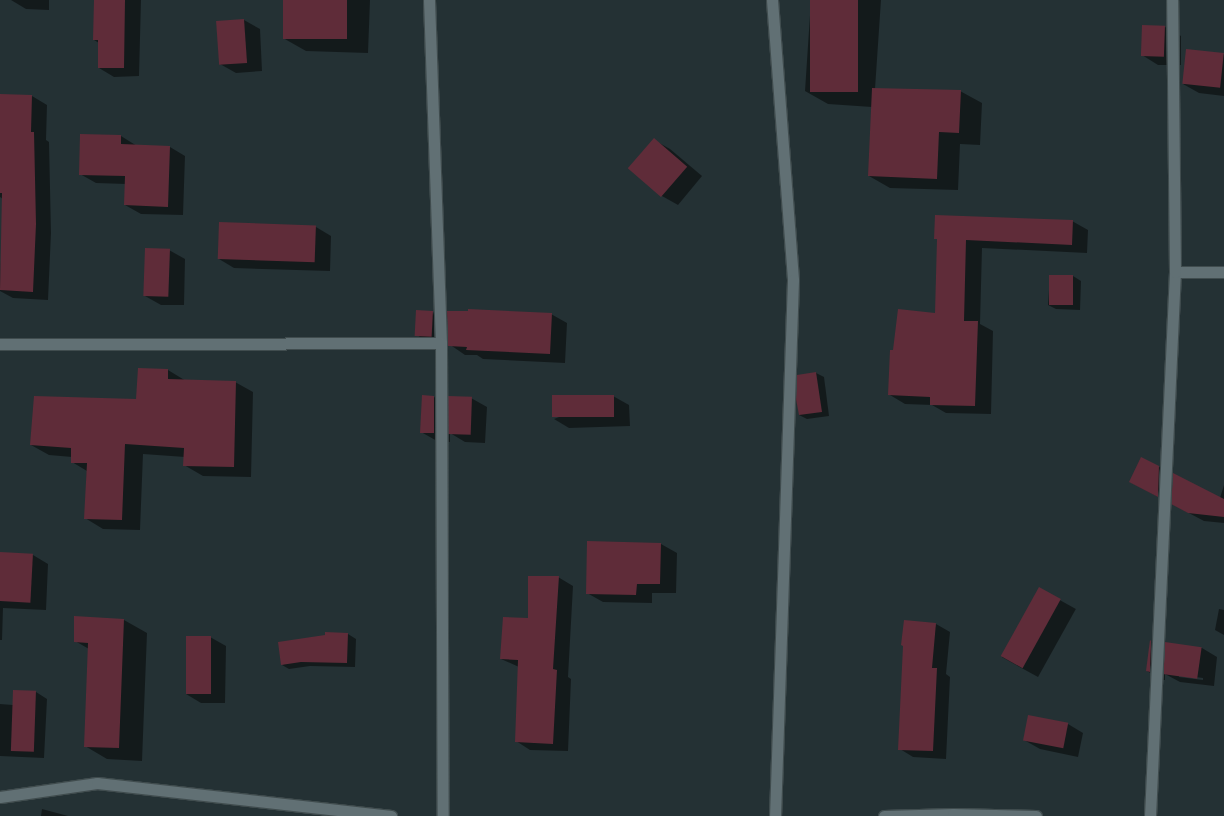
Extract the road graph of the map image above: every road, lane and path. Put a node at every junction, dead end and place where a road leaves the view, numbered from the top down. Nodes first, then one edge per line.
1 (429, 0) edge
2 (772, 0) edge
3 (1172, 0) edge
4 (1175, 272) junction
5 (1224, 272) edge
6 (441, 342) junction
7 (0, 344) edge
8 (0, 797) edge
9 (391, 816) edge
10 (443, 816) edge
11 (776, 816) edge
12 (884, 816) edge
13 (1036, 816) edge
14 (1150, 816) edge

1 - 6 street
2 - 11 street
3 - 4 street
4 - 5 street
4 - 14 street
6 - 7 street
6 - 10 street
8 - 9 street
12 - 13 street

